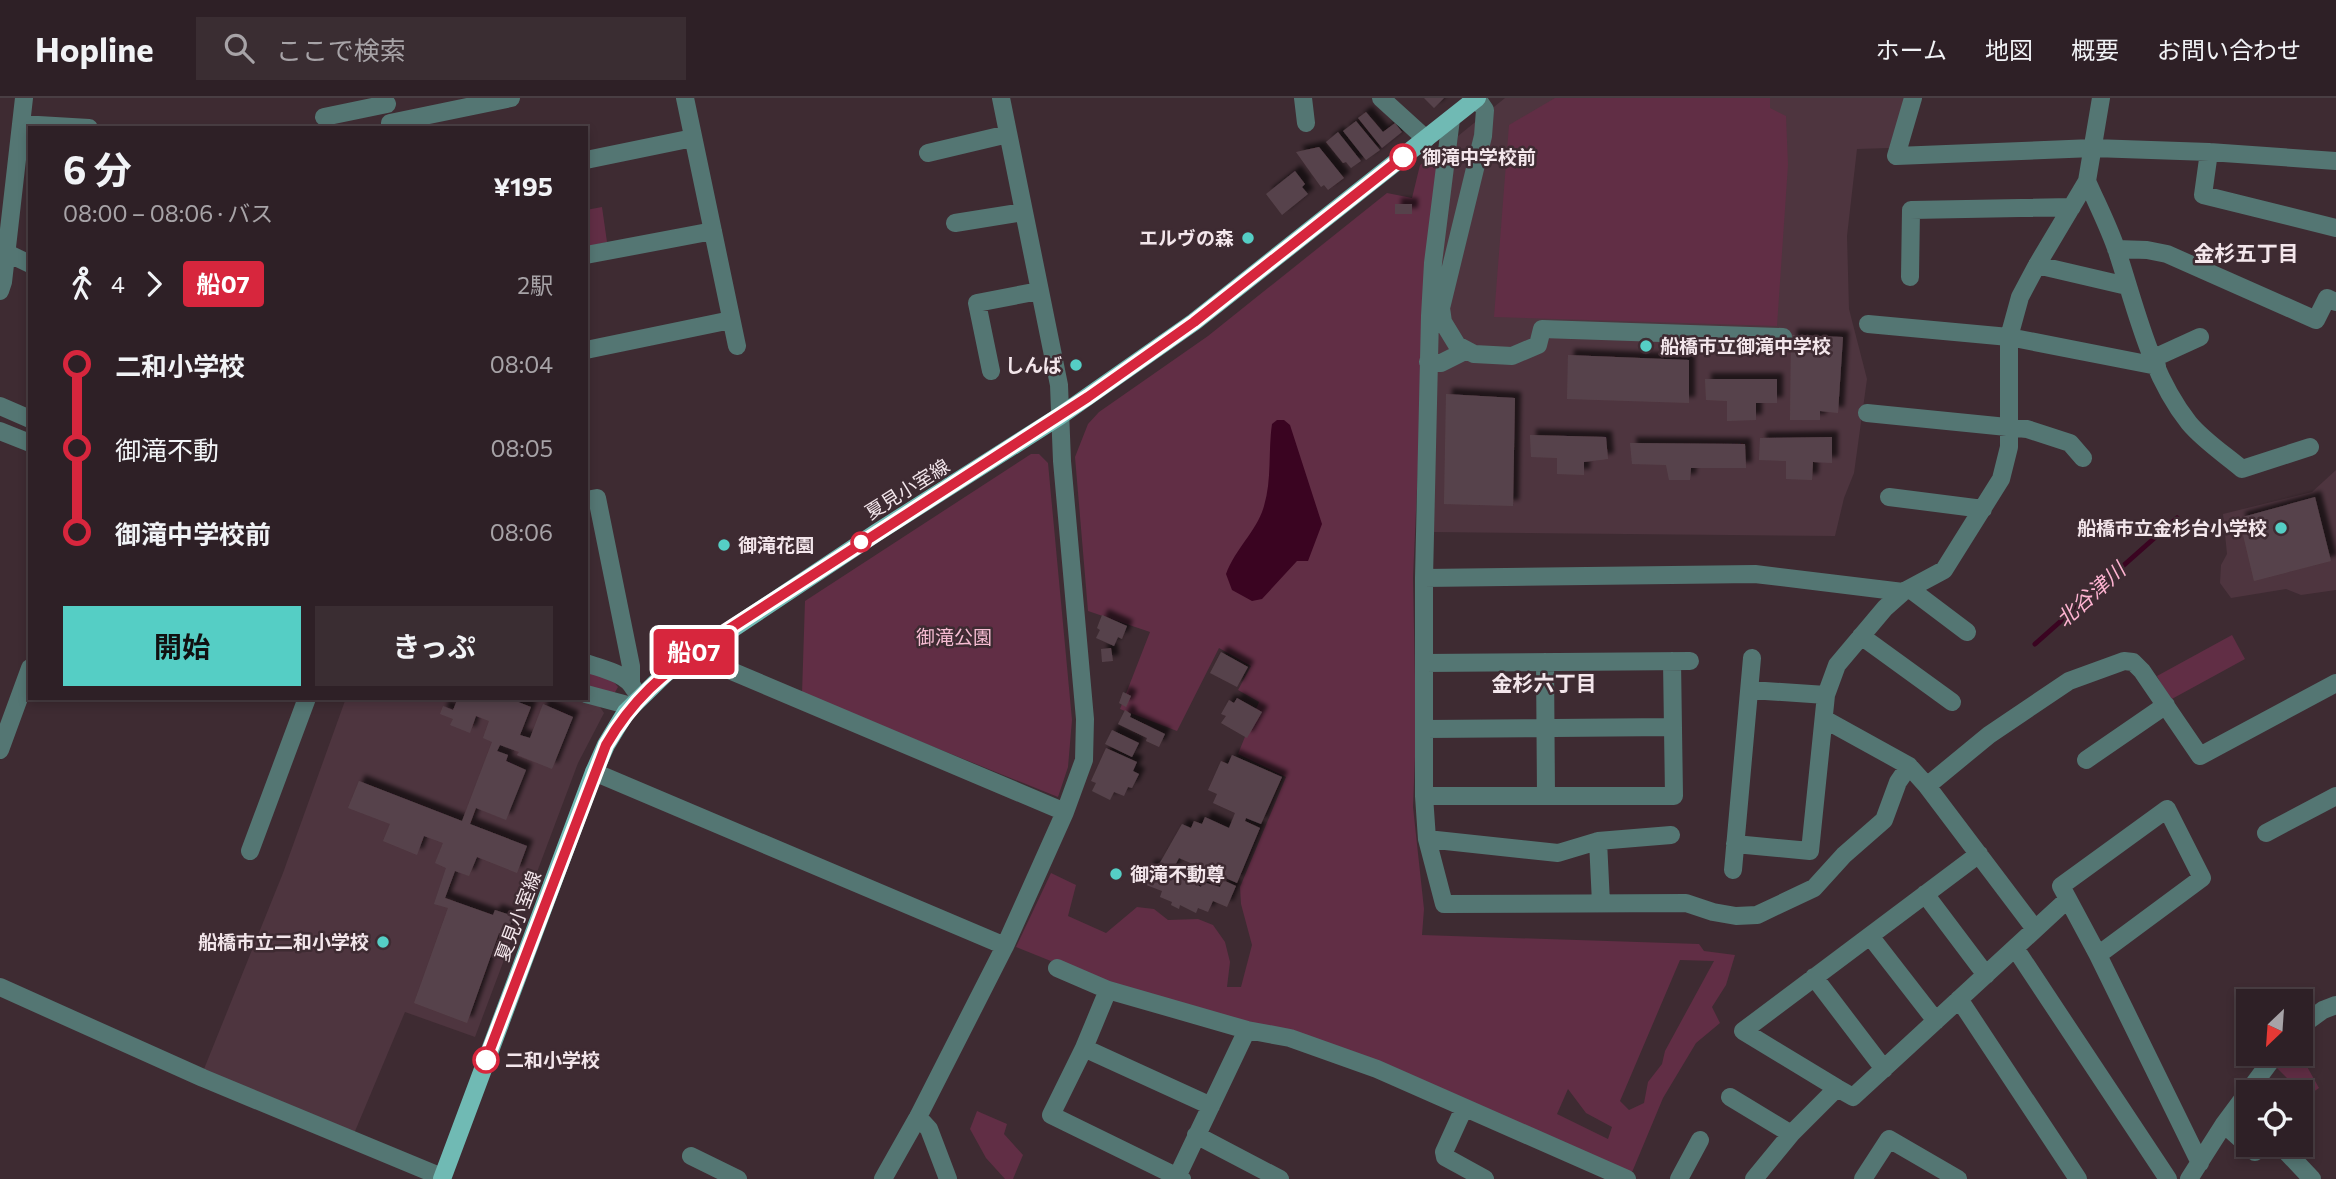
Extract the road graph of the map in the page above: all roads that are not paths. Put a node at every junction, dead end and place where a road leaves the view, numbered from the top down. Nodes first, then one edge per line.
1 (24, 98) edge
2 (511, 98) edge
3 (685, 98) edge
4 (1001, 98) edge
5 (1303, 98) edge
6 (1381, 98) edge
7 (1477, 98) edge
8 (1913, 98) edge
9 (2101, 98) edge
10 (386, 101) edge
11 (324, 117) dead end
12 (1451, 119) junction
13 (1306, 123) dead end
14 (21, 124) junction
15 (391, 125) edge
16 (55, 126) edge
17 (1008, 134) junction
18 (694, 138) junction
19 (1426, 139) junction
20 (2093, 148) junction
21 (2209, 152) junction
22 (928, 153) dead end
23 (588, 160) edge
24 (2336, 161) edge
25 (2088, 181) junction
26 (2072, 206) junction
27 (1023, 212) junction
28 (955, 223) dead end
29 (2336, 228) edge
30 (713, 231) junction
31 (2116, 249) junction
32 (7, 253) junction
33 (588, 255) edge
34 (28, 263) edge
35 (2037, 265) junction
36 (1910, 277) dead end
37 (2127, 286) junction
38 (0, 291) edge
39 (1039, 291) junction
40 (2336, 302) edge
41 (731, 320) junction
42 (1868, 324) dead end
43 (1783, 337) dead end
44 (2009, 337) junction
45 (2200, 337) dead end
46 (588, 346) edge
47 (737, 346) dead end
48 (1467, 350) junction
49 (1428, 362) junction
50 (2155, 362) junction
51 (991, 371) dead end
52 (0, 406) edge
53 (1867, 413) dead end
54 (1060, 416) junction
55 (28, 418) edge
56 (2008, 426) junction
57 (0, 431) edge
58 (28, 442) edge
59 (2311, 447) dead end
60 (2083, 458) dead end
61 (1889, 497) dead end
62 (588, 500) edge
63 (1983, 509) junction
64 (1424, 578) junction
65 (1906, 590) junction
66 (1967, 632) dead end
67 (1861, 636) junction
68 (691, 654) junction
69 (1752, 658) dead end
70 (1672, 661) junction
71 (1690, 661) dead end
72 (1545, 662) junction
73 (1424, 663) junction
74 (588, 664) edge
75 (28, 673) edge
76 (2336, 683) edge
77 (1749, 690) junction
78 (588, 694) edge
79 (634, 695) junction
80 (1826, 695) junction
81 (306, 700) edge
82 (1952, 702) dead end
83 (2166, 705) junction
84 (1824, 719) junction
85 (4, 727) edge
86 (1672, 727) junction
87 (1546, 728) junction
88 (1424, 729) junction
89 (0, 750) edge
90 (2086, 760) dead end
91 (1909, 766) junction
92 (594, 772) junction
93 (1927, 786) junction
94 (1424, 796) junction
95 (1546, 796) junction
96 (2336, 796) edge
97 (1065, 812) junction
98 (2266, 833) dead end
99 (1671, 835) dead end
100 (1427, 839) junction
101 (1598, 841) junction
102 (1735, 844) junction
103 (250, 851) dead end
104 (1979, 853) junction
105 (1733, 870) dead end
106 (1925, 894) junction
107 (2068, 899) junction
108 (1601, 903) junction
109 (2035, 929) junction
110 (1870, 936) junction
111 (1005, 946) junction
112 (2015, 948) junction
113 (2098, 955) junction
114 (1057, 968) dead end
115 (1986, 975) junction
116 (1814, 977) junction
117 (0, 987) edge
118 (1108, 990) junction
119 (1959, 999) junction
120 (2336, 1005) edge
121 (2314, 1017) edge
122 (1936, 1021) junction
123 (1247, 1030) junction
124 (1084, 1048) junction
125 (2265, 1066) edge
126 (1884, 1069) junction
127 (1837, 1088) junction
128 (1730, 1097) dead end
129 (1210, 1106) junction
130 (1464, 1108) junction
131 (918, 1116) junction
132 (2224, 1124) junction
133 (1791, 1134) junction
134 (1196, 1135) junction
135 (2236, 1135) edge
136 (1700, 1140) dead end
137 (691, 1156) dead end
138 (2291, 1157) edge
139 (2200, 1163) junction
140 (442, 1178) edge
141 (1178, 1178) edge
142 (738, 1179) edge
143 (883, 1179) edge
144 (947, 1179) edge
145 (1280, 1179) edge
146 (1485, 1179) edge
147 (1627, 1179) edge
148 (1679, 1179) edge
149 (1754, 1179) edge
150 (1863, 1179) edge
151 (1958, 1179) edge
152 (2078, 1179) edge
153 (2168, 1179) edge
154 (2189, 1179) edge
155 (2312, 1179) edge

1 - 14 street
2 - 15 street
3 - 18 street
4 - 17 street
5 - 13 street
6 - 19 street
7 - 12 main road, 夏見小室線
7 - 48 street
8 - 20 street
9 - 20 street
10 - 11 street
10 - 15 street
12 - 19 main road, 夏見小室線
12 - 49 street
14 - 16 street
14 - 32 street
17 - 22 street
17 - 27 street
18 - 23 street
18 - 30 street
19 - 54 main road, 夏見小室線
20 - 21 street
20 - 25 street
21 - 24 street
21 - 29 street
25 - 26 street
25 - 31 street
26 - 35 street
26 - 36 street
27 - 28 street
27 - 39 street
30 - 33 street
30 - 41 street
31 - 37 street
31 - 40 street
32 - 34 street
32 - 38 street
35 - 37 street
35 - 44 street
37 - 50 street
39 - 51 street
39 - 54 street
41 - 46 street
41 - 47 street
42 - 44 street
43 - 48 street
44 - 50 street
44 - 56 street
45 - 50 street
48 - 49 street
49 - 64 street
50 - 59 street
52 - 55 street
53 - 56 street
54 - 68 main road, 夏見小室線
54 - 97 street
56 - 60 street
56 - 63 street
57 - 58 street
61 - 63 street
62 - 79 street
63 - 65 street
64 - 65 street
64 - 73 street
65 - 66 street
65 - 67 street
67 - 80 street
67 - 82 street
68 - 79 main road, 夏見小室線
68 - 97 street
69 - 77 street
70 - 71 street
70 - 72 street
70 - 86 street
72 - 73 street
72 - 87 street
73 - 88 street
74 - 79 street
75 - 85 street
76 - 83 street
77 - 80 street
77 - 102 street
78 - 79 street
79 - 92 main road, 夏見小室線
80 - 84 street
81 - 103 street
83 - 90 street
83 - 93 street
84 - 91 street
84 - 102 street
85 - 89 street
86 - 87 street
86 - 95 street
87 - 88 street
87 - 95 street
88 - 94 street
91 - 93 street
91 - 108 street
92 - 111 street
92 - 140 main road, 夏見小室線
93 - 104 street
94 - 95 street
94 - 100 street
96 - 98 street
97 - 111 street
99 - 101 street
100 - 101 street
100 - 108 street
101 - 108 street
102 - 105 street
104 - 106 street
104 - 109 street
106 - 110 street
106 - 115 street
107 - 109 street
107 - 113 street
107 - 113 street
109 - 112 street
110 - 116 street
110 - 122 street
111 - 131 street
112 - 115 street
112 - 153 street
113 - 139 street
114 - 118 street
115 - 119 street
116 - 126 street
116 - 127 street
117 - 140 street
118 - 123 street
118 - 124 street
119 - 122 street
119 - 152 street
120 - 121 street
122 - 126 street
123 - 129 street
123 - 130 street
124 - 129 street
124 - 141 street
125 - 132 street
126 - 127 street
127 - 133 street
128 - 133 street
129 - 134 street
130 - 146 street
130 - 147 street
131 - 143 street
131 - 144 street
132 - 135 street
132 - 139 street
133 - 149 street
134 - 141 street
134 - 145 street
136 - 148 street
137 - 142 street
138 - 155 street
139 - 154 street
150 - 151 street

